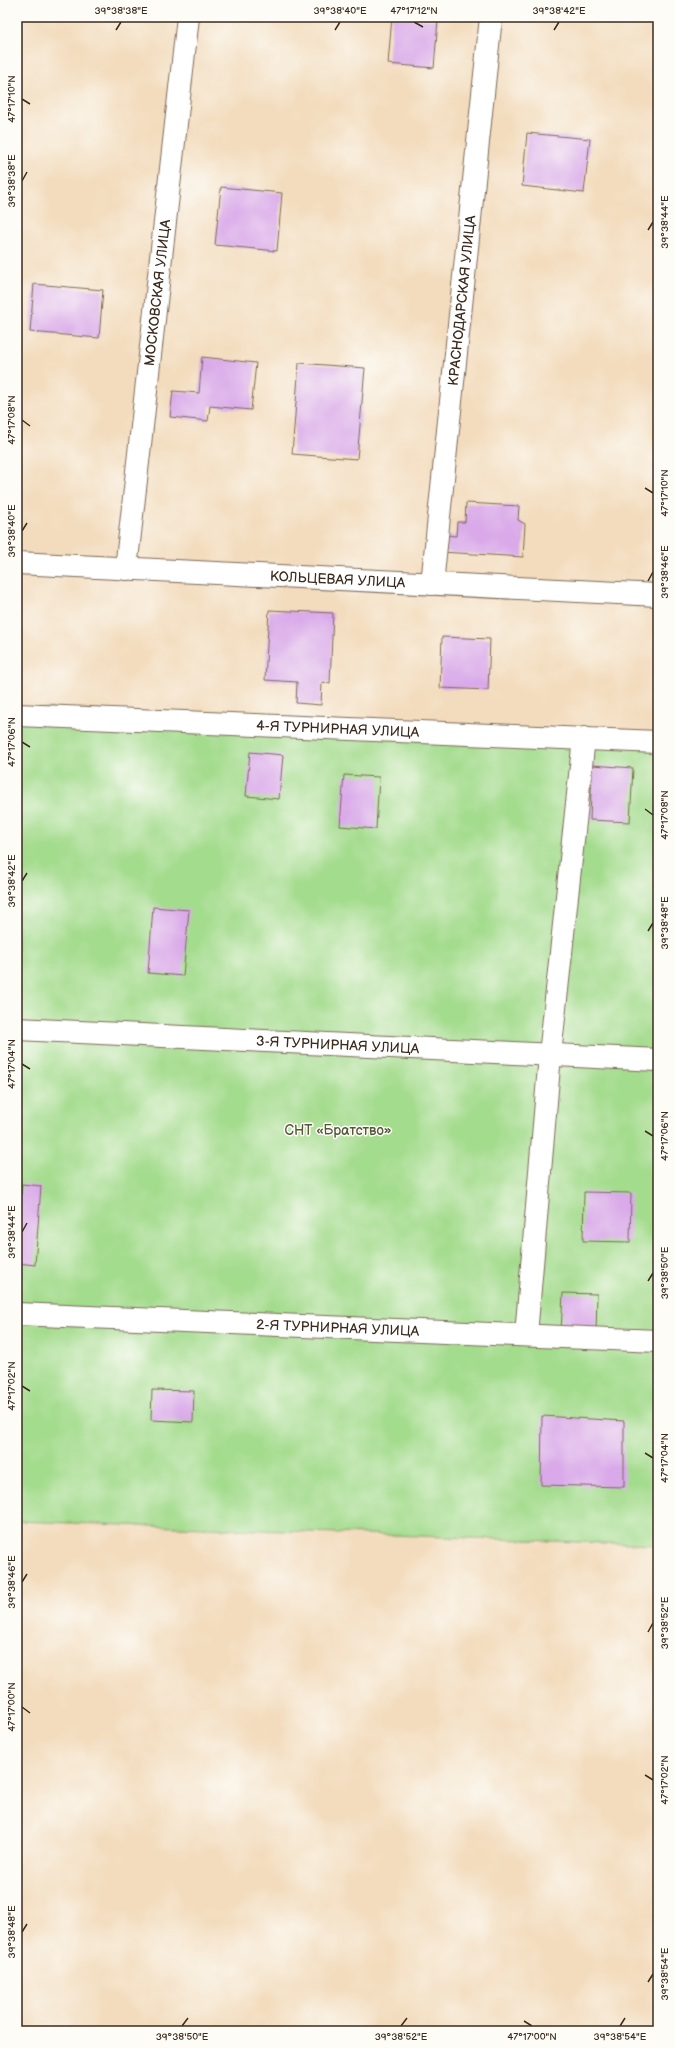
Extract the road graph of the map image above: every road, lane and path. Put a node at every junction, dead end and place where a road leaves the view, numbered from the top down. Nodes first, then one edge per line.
1 (188, 17) edge
2 (491, 17) edge
3 (17, 563) edge
4 (126, 569) junction
5 (432, 584) junction
6 (658, 595) edge
7 (17, 715) edge
8 (584, 738) junction
9 (658, 742) edge
10 (17, 1029) edge
11 (550, 1055) junction
12 (658, 1060) edge
13 (17, 1314) edge
14 (526, 1335) junction
15 (658, 1342) edge

1 - 4 street, МОСКОВСКАЯ УЛИЦА
2 - 5 street, КРАСНОДАРСКАЯ УЛИЦА
3 - 4 street, КОЛЬЦЕВАЯ УЛИЦА
4 - 5 street, КОЛЬЦЕВАЯ УЛИЦА
5 - 6 street, КОЛЬЦЕВАЯ УЛИЦА
7 - 8 street, 4-Я ТУРНИРНАЯ УЛИЦА
8 - 9 street, 4-Я ТУРНИРНАЯ УЛИЦА
8 - 11 street
10 - 11 street, 3-Я ТУРНИРНАЯ УЛИЦА
11 - 12 street, 3-Я ТУРНИРНАЯ УЛИЦА
11 - 14 street
13 - 14 street, 2-Я ТУРНИРНАЯ УЛИЦА
14 - 15 street, 2-Я ТУРНИРНАЯ УЛИЦА

